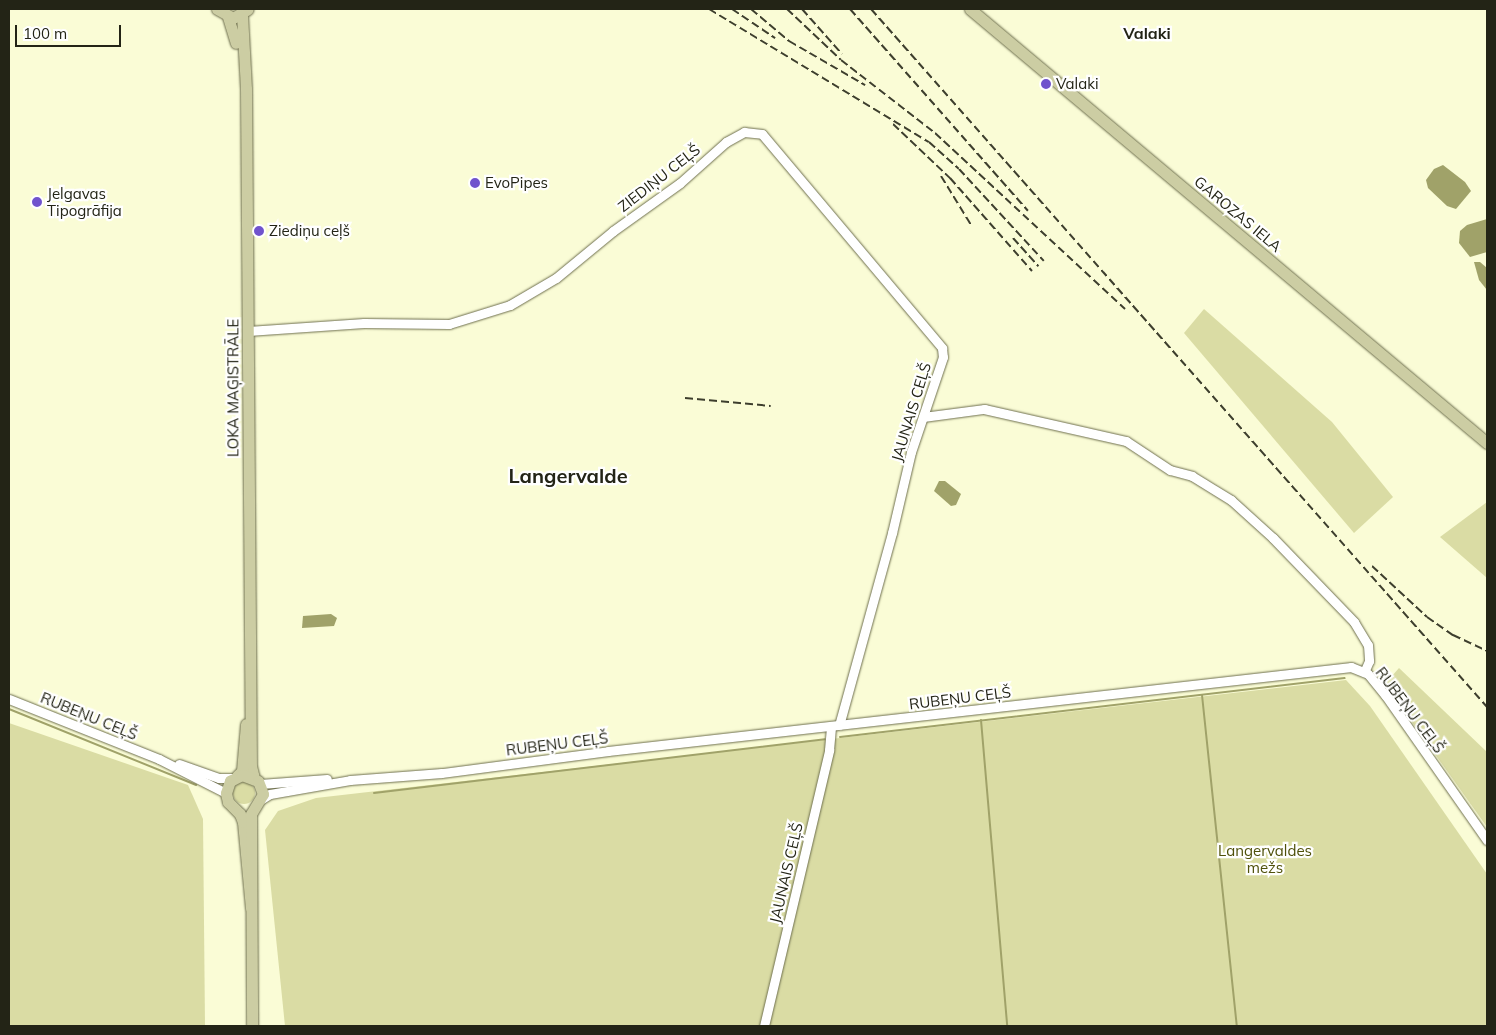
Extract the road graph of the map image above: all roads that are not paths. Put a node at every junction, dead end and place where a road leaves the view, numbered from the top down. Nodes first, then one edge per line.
1 (217, 9) edge
2 (970, 9) edge
3 (245, 12) edge
4 (228, 17) junction
5 (244, 96) junction
6 (762, 134) joint
7 (248, 331) junction
8 (923, 417) junction
9 (1487, 443) edge
10 (1364, 672) junction
11 (250, 680) junction
12 (9, 699) edge
13 (835, 726) junction
14 (159, 759) junction
15 (236, 777) junction
16 (350, 780) junction
17 (257, 781) junction
18 (226, 793) junction
19 (262, 799) junction
20 (254, 809) junction
21 (237, 811) junction
22 (1487, 840) edge
23 (251, 908) junction
24 (252, 1026) edge
25 (764, 1026) edge

1 - 4 main road
2 - 9 main road, GAROZAS IELA
3 - 4 main road, LOKA MAĢISTRĀLE
3 - 5 main road, LOKA MAĢISTRĀLE
4 - 5 main road, LOKA MAĢISTRĀLE
5 - 7 main road, LOKA MAĢISTRĀLE
6 - 7 street, ZIEDIŅU CEĻŠ
6 - 8 street, JAUNAIS CEĻŠ
7 - 11 main road, LOKA MAĢISTRĀLE
8 - 10 street
8 - 13 street, JAUNAIS CEĻŠ
10 - 13 street, RUBEŅU CEĻŠ
10 - 22 street, RUBEŅU CEĻŠ
11 - 15 main road, LOKA MAĢISTRĀLE
11 - 17 main road, LOKA MAĢISTRĀLE
12 - 14 street, RUBEŅU CEĻŠ
13 - 16 street, RUBEŅU CEĻŠ
13 - 25 street, JAUNAIS CEĻŠ
14 - 15 street, RUBEŅU CEĻŠ
14 - 18 street, RUBEŅU CEĻŠ
15 - 17 main road
15 - 18 main road, LOKA MAĢISTRĀLE
16 - 17 street, RUBEŅU CEĻŠ
16 - 19 street, RUBEŅU CEĻŠ
17 - 19 main road, LOKA MAĢISTRĀLE
18 - 21 main road
19 - 20 main road
20 - 21 main road
20 - 23 main road
21 - 23 main road
23 - 24 main road

